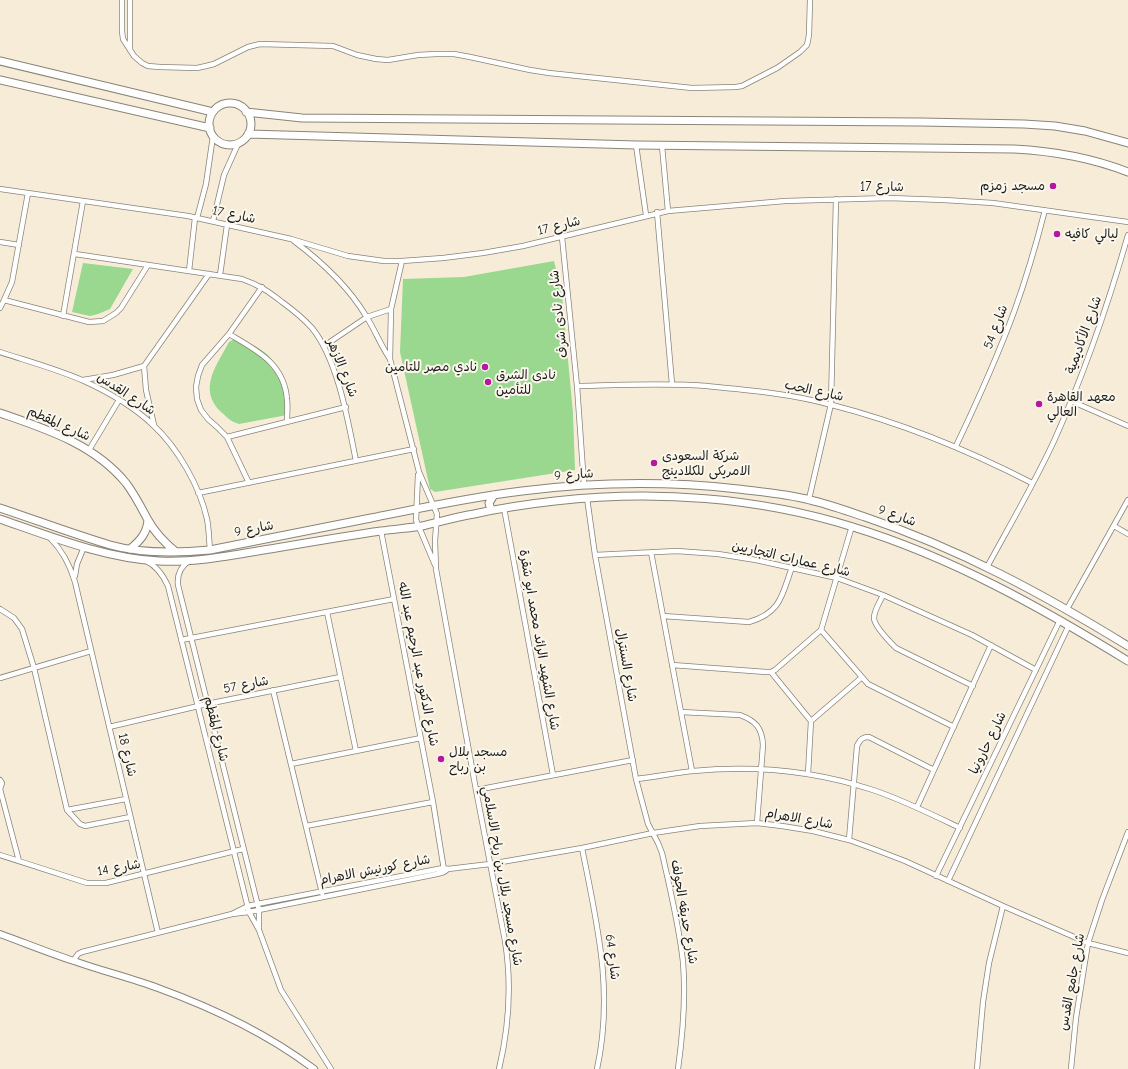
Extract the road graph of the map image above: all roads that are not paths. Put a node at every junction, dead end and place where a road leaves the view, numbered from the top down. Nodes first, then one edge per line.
1 (130, 0) edge
2 (810, 0) edge
3 (122, 1) edge
4 (130, 50) junction
5 (0, 61) edge
6 (0, 80) edge
7 (213, 112) junction
8 (246, 112) junction
9 (210, 128) junction
10 (248, 134) junction
11 (213, 136) junction
12 (238, 144) junction
13 (1128, 144) edge
14 (636, 146) junction
15 (662, 146) junction
16 (1128, 172) edge
17 (0, 189) edge
18 (28, 193) junction
19 (836, 199) junction
20 (83, 201) junction
21 (1045, 210) junction
22 (668, 211) junction
23 (657, 212) junction
24 (646, 215) junction
25 (196, 218) junction
26 (213, 221) junction
27 (1128, 222) edge
28 (227, 225) junction
29 (1128, 235) edge
30 (562, 237) junction
31 (291, 239) junction
32 (0, 242) edge
33 (19, 245) junction
34 (75, 254) junction
35 (402, 261) junction
36 (148, 265) junction
37 (189, 271) junction
38 (209, 274) junction
39 (220, 275) junction
40 (262, 287) junction
41 (4, 300) junction
42 (0, 308) edge
43 (391, 309) junction
44 (63, 316) junction
45 (367, 317) junction
46 (229, 334) junction
47 (324, 346) junction
48 (0, 352) edge
49 (390, 359) junction
50 (144, 366) junction
51 (83, 380) junction
52 (672, 384) junction
53 (577, 386) junction
54 (119, 400) junction
55 (1071, 401) junction
56 (831, 404) junction
57 (346, 407) junction
58 (0, 413) edge
59 (287, 421) junction
60 (154, 426) junction
61 (1128, 426) edge
62 (227, 437) junction
63 (956, 446) junction
64 (414, 449) junction
65 (89, 450) junction
66 (356, 461) junction
67 (419, 472) junction
68 (1032, 482) junction
69 (249, 483) junction
70 (584, 485) junction
71 (198, 493) junction
72 (494, 495) junction
73 (587, 498) junction
74 (809, 500) junction
75 (1128, 500) edge
76 (434, 506) junction
77 (0, 508) edge
78 (504, 508) junction
79 (416, 509) junction
80 (491, 510) junction
81 (0, 519) edge
82 (148, 520) junction
83 (436, 522) junction
84 (419, 526) junction
85 (852, 526) junction
86 (1114, 526) junction
87 (381, 531) junction
88 (1128, 534) edge
89 (49, 536) junction
90 (84, 547) junction
91 (130, 549) junction
92 (210, 550) junction
93 (176, 552) junction
94 (651, 552) junction
95 (595, 555) junction
96 (144, 560) junction
97 (189, 561) junction
98 (792, 567) junction
99 (987, 567) junction
100 (436, 569) junction
101 (837, 578) junction
102 (75, 582) junction
103 (883, 594) junction
104 (394, 599) junction
105 (0, 609) edge
106 (1067, 609) junction
107 (326, 612) junction
108 (663, 616) junction
109 (1060, 620) junction
110 (1069, 625) junction
111 (821, 630) junction
112 (191, 638) junction
113 (181, 640) junction
114 (991, 645) junction
115 (1128, 646) edge
116 (92, 651) junction
117 (1128, 661) edge
118 (672, 665) junction
119 (34, 668) junction
120 (1036, 670) junction
121 (771, 672) junction
122 (340, 677) junction
123 (0, 678) edge
124 (861, 678) junction
125 (973, 686) junction
126 (273, 690) junction
127 (207, 704) junction
128 (198, 706) junction
129 (681, 712) junction
130 (811, 721) junction
131 (109, 727) junction
132 (954, 727) junction
133 (421, 738) junction
134 (356, 751) junction
135 (633, 760) junction
136 (291, 764) junction
137 (761, 770) junction
138 (934, 770) junction
139 (692, 771) junction
140 (808, 774) junction
141 (553, 775) junction
142 (636, 779) junction
143 (0, 780) edge
144 (853, 785) junction
145 (0, 789) edge
146 (476, 790) junction
147 (126, 799) junction
148 (433, 802) junction
149 (917, 807) junction
150 (67, 810) junction
151 (130, 817) junction
152 (757, 823) junction
153 (306, 826) junction
154 (960, 828) junction
155 (1128, 832) edge
156 (653, 833) junction
157 (849, 840) junction
158 (582, 848) junction
159 (243, 849) junction
160 (234, 852) junction
161 (0, 855) edge
162 (19, 861) junction
163 (490, 864) junction
164 (445, 870) junction
165 (144, 875) junction
166 (936, 876) junction
167 (948, 881) junction
168 (322, 891) junction
169 (323, 897) junction
170 (257, 904) junction
171 (248, 906) junction
172 (1003, 906) junction
173 (259, 910) junction
174 (250, 912) junction
175 (232, 914) junction
176 (259, 930) junction
177 (158, 933) junction
178 (0, 934) edge
179 (1088, 943) junction
180 (1128, 954) edge
181 (73, 961) junction
182 (314, 1069) edge
183 (331, 1069) edge
184 (499, 1069) edge
185 (597, 1069) edge
186 (678, 1069) edge
187 (977, 1069) edge
188 (1072, 1069) edge

1 - 3 street
1 - 4 street
2 - 4 street
3 - 4 street
5 - 7 main road
6 - 9 main road
7 - 8 main road
7 - 9 main road
8 - 10 main road
8 - 13 main road
9 - 11 main road
10 - 12 main road
10 - 14 main road
11 - 12 main road
11 - 25 street
12 - 26 street
14 - 15 main road
14 - 24 street
15 - 16 main road
15 - 22 street
17 - 18 street, شارع 17
18 - 20 street, شارع 17
18 - 33 street
19 - 21 street, شارع 17
19 - 22 street, شارع 17
19 - 56 street
20 - 25 street, شارع 17
20 - 34 street
21 - 27 street, شارع 17
21 - 63 street, شارع 54
22 - 23 street, شارع 17
23 - 24 street, شارع 17
23 - 52 street
24 - 30 street, شارع 17
25 - 26 street, شارع 17
25 - 37 street
26 - 28 street, شارع 17
28 - 31 street, شارع 17
28 - 39 street
29 - 55 street, شارع الأكاديمية
30 - 35 street, شارع 17
30 - 53 street, شارع نادى شرف
31 - 35 street, شارع 17
31 - 45 street
32 - 33 street
33 - 41 street
34 - 36 street, شارع الازهر
34 - 44 street
35 - 43 street
36 - 37 street, شارع الازهر
36 - 44 street
37 - 38 street, شارع الازهر
38 - 39 street, شارع الازهر
38 - 50 street
39 - 40 street, شارع الازهر
40 - 46 street
40 - 47 street, شارع الازهر
41 - 42 street
41 - 44 street
43 - 45 street
43 - 49 street
45 - 47 street
45 - 49 street
46 - 59 street
46 - 62 street
47 - 57 street, شارع الازهر
48 - 51 street, شارع القدس
49 - 64 street
50 - 51 street
50 - 60 street
51 - 54 street, شارع القدس
52 - 53 street, شارع الحب
52 - 56 street, شارع الحب
53 - 70 street, شارع نادى شرف
54 - 60 street, شارع القدس
54 - 65 street
55 - 61 street
55 - 68 street, شارع الأكاديمية
56 - 63 street, شارع الحب
56 - 74 street
57 - 59 street
57 - 66 street, شارع الازهر
58 - 65 main road, شارع المقطم
59 - 62 street
60 - 71 street, شارع القدس
62 - 69 street
63 - 68 street, شارع الحب
64 - 66 street
64 - 67 street
65 - 82 main road, شارع المقطم
66 - 69 street
67 - 76 street
67 - 79 street, شارع مسجد بلال بن رباح الاسلامي
68 - 99 street, شارع الأكاديمية
69 - 71 street
70 - 72 main road, شارع 9
70 - 74 main road, شارع 9
71 - 92 street, شارع القدس
72 - 76 main road, شارع 9
72 - 80 main road
73 - 78 main road, شارع 9
73 - 85 main road, شارع 9
73 - 95 street, شارع السنترال
74 - 99 main road, شارع 9
75 - 86 street
76 - 79 main road, شارع 9
76 - 83 street, شارع مسجد بلال بن رباح الاسلامي
77 - 91 main road, شارع 9
78 - 80 main road, شارع 9
78 - 141 street, شارع الشهيد الرائد محمد ابو شقرة
79 - 84 street, شارع مسجد بلال بن رباح الاسلامي
79 - 92 main road, شارع 9
80 - 83 main road, شارع 9
81 - 89 main road, شارع 9
82 - 91 main road
82 - 93 main road, شارع المقطم
83 - 84 main road, شارع 9
83 - 100 street, شارع مسجد بلال بن رباح الاسلامي
84 - 87 main road, شارع 9
84 - 100 street, شارع مسجد بلال بن رباح الاسلامي
85 - 101 street
85 - 109 main road, شارع 9
86 - 88 street
86 - 106 street
87 - 97 main road, شارع 9
87 - 104 street, شارع الدكتور عبد الرحيم عبد الله
89 - 90 main road, شارع 9
89 - 102 street, شارع 18
90 - 96 main road, شارع 9
90 - 102 street, شارع 18
91 - 93 main road, شارع 9
92 - 93 main road, شارع 9
94 - 95 street, شارع عمارات التجاريين
94 - 98 street, شارع عمارات التجاريين
94 - 108 street
95 - 135 street, شارع السنترال
96 - 97 main road, شارع 9
96 - 113 street, شارع المقطم
97 - 112 street, شارع المقطم
98 - 101 street, شارع عمارات التجاريين
98 - 108 street
99 - 106 main road, شارع 9
100 - 146 street, شارع مسجد بلال بن رباح الاسلامي
101 - 103 street, شارع عمارات التجاريين
101 - 111 street
102 - 116 street, شارع 18
103 - 114 street, شارع عمارات التجاريين
103 - 125 street
104 - 107 street
104 - 133 street, شارع الدكتور عبد الرحيم عبد الله
105 - 119 street
106 - 115 main road, شارع 9
107 - 112 street
107 - 122 street
108 - 118 street
109 - 110 main road, شارع 9
109 - 120 street, شارع حارونيا
110 - 117 main road, شارع 9
110 - 167 street, شارع حارونيا
111 - 121 street
111 - 124 street
112 - 113 street
112 - 127 street, شارع المقطم
113 - 128 street, شارع المقطم
114 - 120 street, شارع عمارات التجاريين
114 - 125 street
116 - 119 street
116 - 131 street, شارع 18
118 - 121 street
118 - 129 street
119 - 123 street
119 - 150 street
120 - 154 street, شارع حارونيا
121 - 130 street
122 - 126 street, شارع 57
122 - 134 street
124 - 130 street
124 - 132 street
125 - 132 street
126 - 127 street, شارع 57
126 - 136 street
127 - 128 street, شارع 57
127 - 159 street, شارع المقطم
128 - 131 street, شارع 57
128 - 160 street, شارع المقطم
129 - 137 street
129 - 139 street
130 - 140 street
131 - 147 street, شارع 18
132 - 138 street
133 - 134 street
133 - 148 street, شارع الدكتور عبد الرحيم عبد الله
134 - 136 street
135 - 141 street
135 - 142 street, شارع السنترال
136 - 153 street
137 - 139 street
137 - 140 street
137 - 152 street
138 - 144 street
138 - 149 street
139 - 142 street
140 - 144 street
141 - 146 street
142 - 156 street, شارع السنترال
143 - 145 street
144 - 149 street
144 - 157 street
145 - 162 street
146 - 163 street, شارع مسجد بلال بن رباح الاسلامي
147 - 150 street
147 - 151 street, شارع 18
148 - 153 street
148 - 164 street, شارع الدكتور عبد الرحيم عبد الله
149 - 154 street
150 - 151 street
151 - 165 street, شارع 18
152 - 156 street, شارع الاهرام
152 - 157 street, شارع الاهرام
153 - 168 street
154 - 166 street, شارع حارونيا
155 - 179 street, شارع جامع القدس
156 - 158 street, شارع الاهرام
156 - 186 street, شارع حديقه الجولف
157 - 166 street, شارع الاهرام
158 - 163 street, شارع الاهرام
158 - 185 street, شارع 64
159 - 160 street, شارع 14
159 - 170 street, شارع المقطم
160 - 165 street, شارع 14
160 - 171 street, شارع المقطم
161 - 162 street, شارع 14
162 - 165 street, شارع 14
163 - 164 street, شارع الاهرام
163 - 184 street, شارع مسجد بلال بن رباح الاسلامي
164 - 168 street, شارع كورنيش الاهرام
164 - 169 street, شارع كورنيش الاهرام
165 - 177 street, شارع 18
166 - 167 street, شارع الاهرام
167 - 172 street, شارع الاهرام
168 - 169 street
168 - 170 street, شارع كورنيش الاهرام
169 - 173 street, شارع كورنيش الاهرام
170 - 171 street, شارع كورنيش الاهرام
170 - 173 street, شارع المقطم
171 - 174 street, شارع المقطم
171 - 175 street, شارع كورنيش الاهرام
172 - 179 street, شارع الاهرام
172 - 187 street
173 - 174 street, شارع كورنيش الاهرام
173 - 176 street
174 - 175 street, شارع كورنيش الاهرام
174 - 176 street
175 - 177 street
176 - 183 street
177 - 181 street
178 - 181 street
179 - 180 street, شارع الاهرام
179 - 188 street, شارع جامع القدس
181 - 182 street

